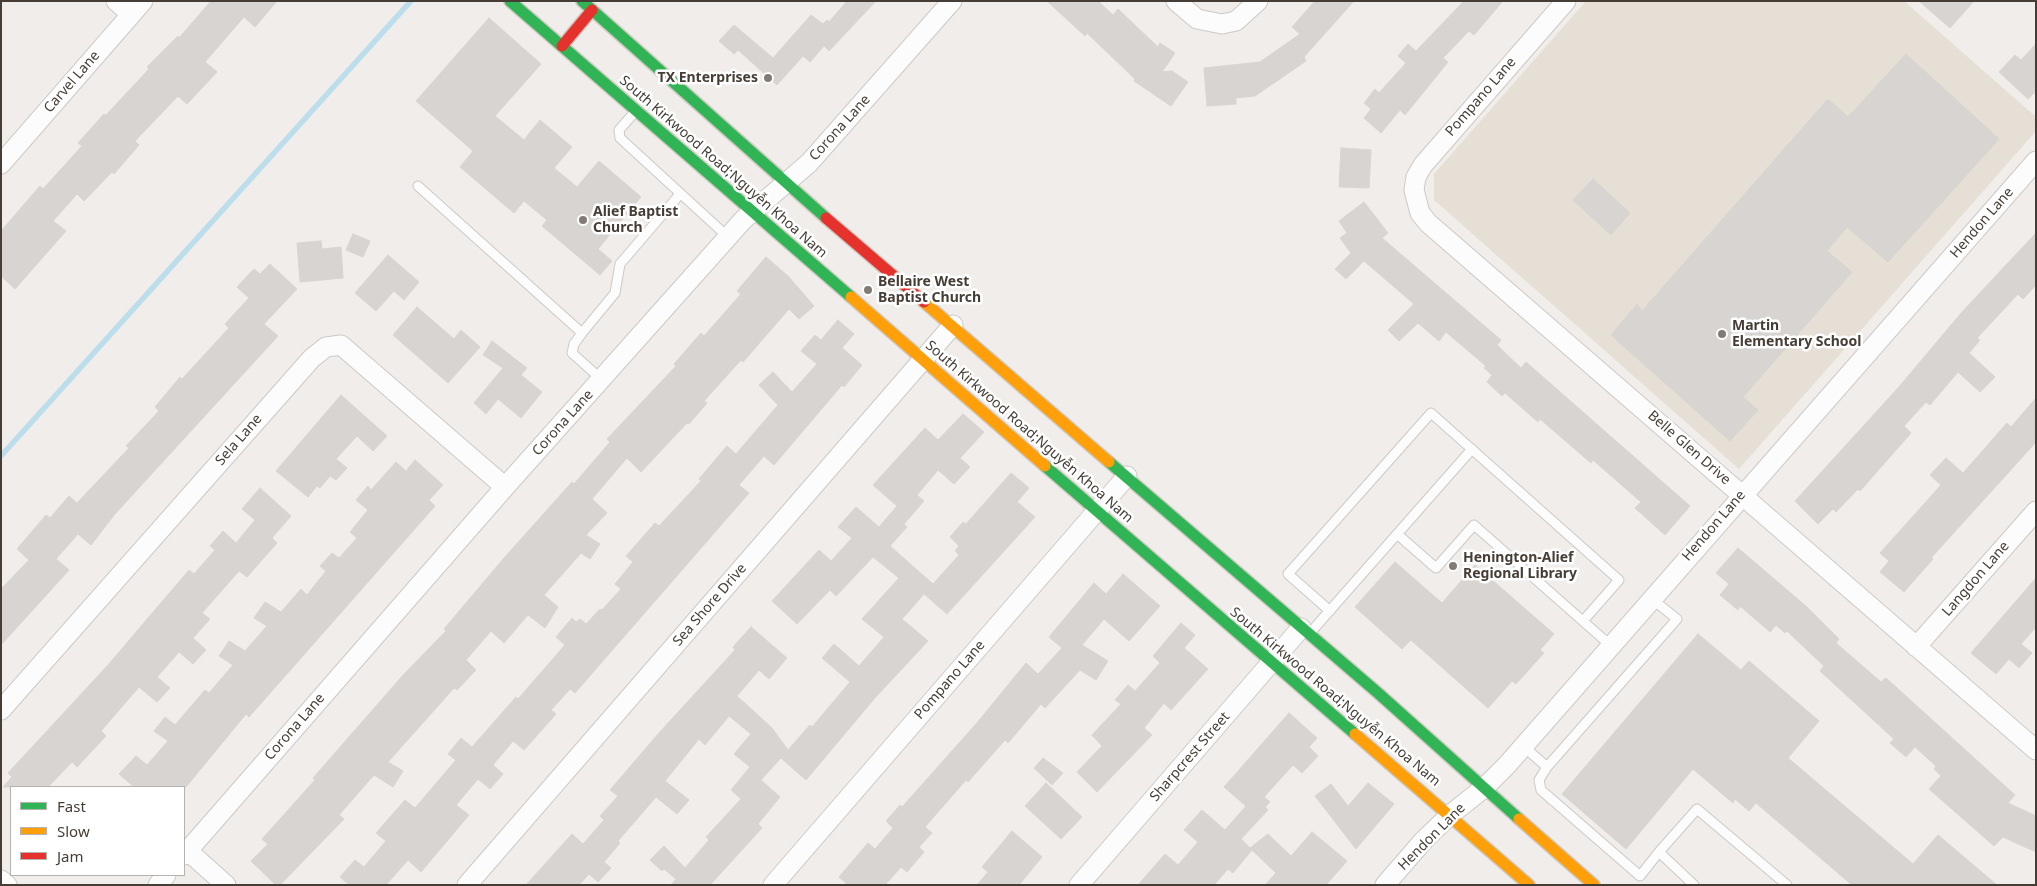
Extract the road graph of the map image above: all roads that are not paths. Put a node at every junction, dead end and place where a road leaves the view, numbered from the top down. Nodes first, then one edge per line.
1 (116, 1) edge
2 (510, 1) edge
3 (582, 1) edge
4 (952, 1) edge
5 (1176, 1) edge
6 (1258, 1) edge
7 (1566, 1) edge
8 (137, 8) edge
9 (592, 10) junction
10 (562, 46) junction
11 (636, 110) junction
12 (2036, 161) edge
13 (1, 164) edge
14 (786, 183) junction
15 (418, 186) dead end
16 (680, 194) junction
17 (1416, 201) joint
18 (751, 211) junction
19 (728, 237) junction
20 (952, 325) junction
21 (582, 333) junction
22 (922, 360) junction
23 (601, 379) junction
24 (1472, 449) junction
25 (1127, 476) junction
26 (505, 487) junction
27 (1742, 494) junction
28 (2036, 510) edge
29 (1097, 511) junction
30 (1397, 534) junction
31 (1651, 598) junction
32 (1330, 611) junction
33 (1583, 621) junction
34 (1305, 631) junction
35 (1610, 645) junction
36 (1916, 647) junction
37 (1271, 663) junction
38 (1, 710) edge
39 (1523, 746) junction
40 (2036, 750) edge
41 (1547, 767) junction
42 (1485, 787) junction
43 (1450, 815) junction
44 (1659, 852) junction
45 (186, 853) edge
46 (1, 880) edge
47 (1691, 884) edge
48 (7, 885) edge
49 (226, 885) edge
50 (467, 885) edge
51 (773, 885) edge
52 (1079, 885) edge
53 (1385, 885) edge
54 (1529, 885) edge
55 (1594, 885) edge
56 (1787, 885) edge

1 - 8 street
2 - 10 main road, South Kirkwood Road;Nguyễn Khoa Nam
3 - 9 main road, South Kirkwood Road;Nguyễn Khoa Nam
4 - 14 street, Corona Lane
5 - 6 street
7 - 17 street, Pompano Lane
8 - 13 street, Carvel Lane
9 - 10 main road
9 - 14 main road, South Kirkwood Road;Nguyễn Khoa Nam
10 - 11 main road, South Kirkwood Road;Nguyễn Khoa Nam
11 - 16 lane
11 - 18 main road, South Kirkwood Road;Nguyễn Khoa Nam
12 - 27 street, Hendon Lane
14 - 18 street, Corona Lane
14 - 20 main road, South Kirkwood Road;Nguyễn Khoa Nam
15 - 21 lane
16 - 19 lane
16 - 21 lane
17 - 27 street, Belle Glen Drive
18 - 19 street, Corona Lane
18 - 22 main road, South Kirkwood Road;Nguyễn Khoa Nam
19 - 23 street, Corona Lane
20 - 22 street, Sea Shore Drive
20 - 25 main road, South Kirkwood Road;Nguyễn Khoa Nam
21 - 23 lane
22 - 29 main road, South Kirkwood Road;Nguyễn Khoa Nam
22 - 50 street, Sea Shore Drive
23 - 26 street, Corona Lane
24 - 30 lane
24 - 32 lane
24 - 33 lane
25 - 29 street, Pompano Lane
25 - 34 main road, South Kirkwood Road;Nguyễn Khoa Nam
26 - 38 street, Sela Lane
26 - 45 street, Corona Lane
27 - 31 street, Hendon Lane
27 - 36 street, Belle Glen Drive
28 - 36 street, Langdon Lane
29 - 37 main road, South Kirkwood Road;Nguyễn Khoa Nam
29 - 51 street, Pompano Lane
30 - 32 lane
30 - 33 lane
31 - 35 street, Hendon Lane
31 - 41 lane
32 - 34 lane
33 - 35 lane
34 - 37 street, Sharpcrest Street
34 - 42 main road, South Kirkwood Road;Nguyễn Khoa Nam
35 - 39 street, Hendon Lane
36 - 40 street, Belle Glen Drive
37 - 43 main road, South Kirkwood Road;Nguyễn Khoa Nam
37 - 52 street, Sharpcrest Street
39 - 41 lane
39 - 42 street, Hendon Lane
41 - 44 lane
42 - 43 street, Hendon Lane
42 - 55 main road, South Kirkwood Road;Nguyễn Khoa Nam
43 - 53 street, Hendon Lane
43 - 54 main road, South Kirkwood Road;Nguyễn Khoa Nam
44 - 47 lane
44 - 56 lane
45 - 49 street
46 - 48 street

